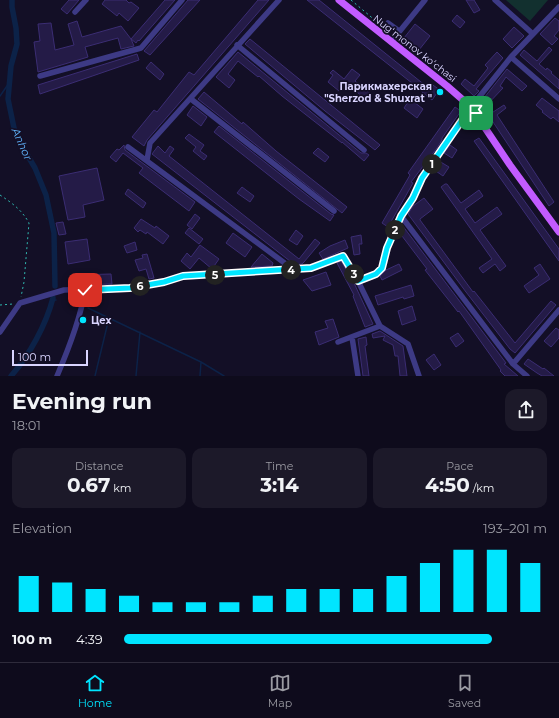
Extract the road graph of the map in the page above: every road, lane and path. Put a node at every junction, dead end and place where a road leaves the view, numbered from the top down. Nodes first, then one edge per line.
1 (86, 0) edge
2 (182, 0) edge
3 (279, 0) edge
4 (338, 0) edge
5 (351, 0) edge
6 (425, 0) edge
7 (495, 0) edge
8 (559, 7) edge
9 (75, 12) dead end
10 (386, 25) joint
11 (399, 31) junction
12 (533, 34) junction
13 (391, 42) junction
14 (237, 45) junction
15 (511, 58) junction
16 (40, 76) dead end
17 (190, 99) junction
18 (559, 99) edge
19 (471, 107) junction
20 (128, 147) dead end
21 (364, 150) dead end
22 (147, 160) junction
23 (0, 195) edge
24 (334, 211) dead end
25 (401, 216) junction
26 (559, 232) edge
27 (294, 270) junction
28 (358, 281) junction
29 (85, 290) junction
30 (20, 303) junction
31 (0, 305) edge
32 (559, 310) edge
33 (380, 326) junction
34 (0, 332) edge
35 (352, 337) junction
36 (338, 342) dead end
37 (513, 364) junction
38 (57, 376) edge
39 (358, 376) edge
40 (419, 376) edge
41 (527, 376) edge

1 - 9 street
2 - 16 street
3 - 14 street
4 - 13 main road, Nugʻmonov koʻchasi
5 - 10 path
6 - 11 street
7 - 12 street
8 - 12 street
10 - 11 street
11 - 13 street
12 - 15 street
13 - 19 main road, Nugʻmonov koʻchasi
14 - 17 street
14 - 21 street
15 - 18 street
15 - 19 street
17 - 22 street
17 - 24 street
19 - 25 street
19 - 26 main road, Nugʻmonov koʻchasi
20 - 22 street
22 - 27 street
23 - 30 path
25 - 28 street
25 - 37 street
27 - 28 street
27 - 29 street
28 - 33 street
29 - 30 street
29 - 38 street
30 - 31 path
30 - 34 street
32 - 37 street
33 - 35 street
33 - 40 street
35 - 36 street
35 - 39 street
37 - 41 street

